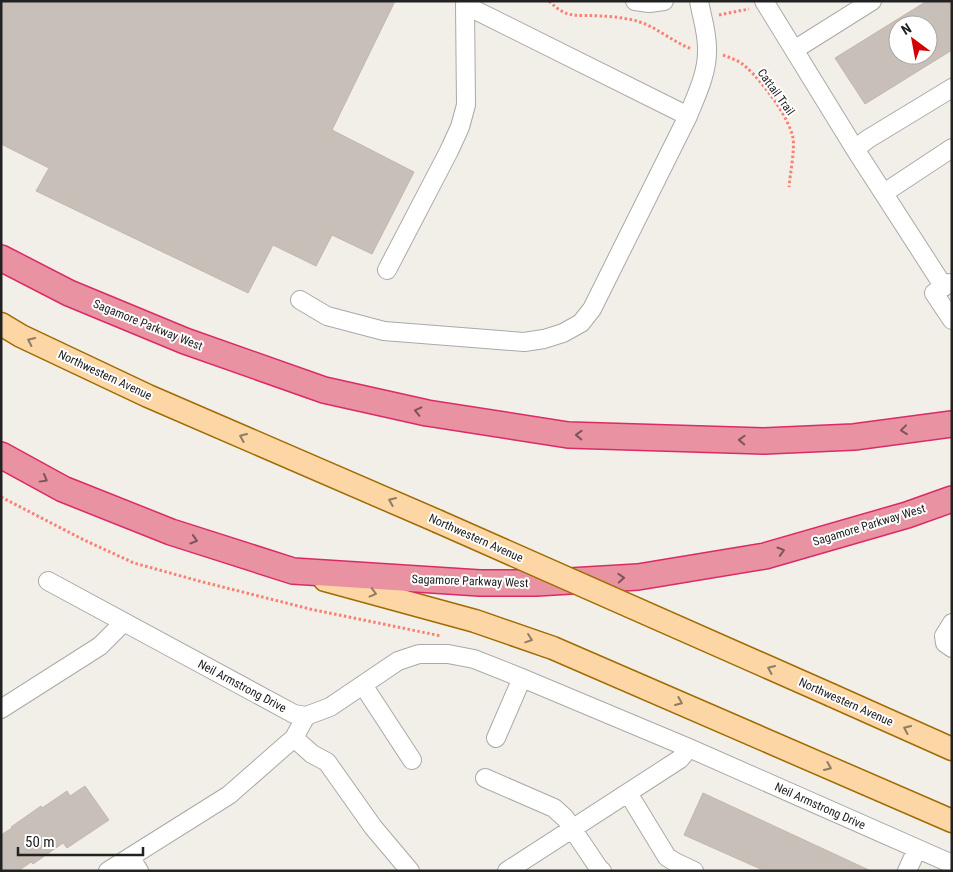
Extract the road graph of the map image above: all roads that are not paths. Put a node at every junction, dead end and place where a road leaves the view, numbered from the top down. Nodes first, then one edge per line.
1 (635, 1) edge
2 (664, 1) edge
3 (699, 1) edge
4 (764, 1) edge
5 (872, 1) edge
6 (466, 3) edge
7 (794, 50) junction
8 (952, 88) edge
9 (688, 116) junction
10 (952, 148) edge
11 (856, 149) junction
12 (884, 193) junction
13 (1, 258) edge
14 (387, 270) dead end
15 (943, 287) edge
16 (300, 300) dead end
17 (952, 320) edge
18 (1, 324) edge
19 (952, 424) edge
20 (1, 455) edge
21 (952, 499) edge
22 (293, 571) junction
23 (48, 581) dead end
24 (124, 622) junction
25 (952, 623) edge
26 (952, 648) edge
27 (522, 678) junction
28 (363, 685) junction
29 (1, 709) edge
30 (306, 716) junction
31 (294, 738) junction
32 (496, 738) dead end
33 (689, 748) junction
34 (952, 749) edge
35 (412, 760) dead end
36 (485, 778) dead end
37 (628, 793) junction
38 (952, 821) edge
39 (572, 829) junction
40 (917, 849) junction
41 (134, 864) edge
42 (952, 864) edge
43 (108, 871) edge
44 (410, 871) edge
45 (507, 871) edge
46 (602, 871) edge
47 (694, 871) edge
48 (907, 871) edge

1 - 2 street
3 - 9 street
4 - 7 street
5 - 7 street
6 - 9 street
6 - 14 street
7 - 11 street
8 - 11 street
9 - 16 street
10 - 12 street
11 - 12 street
12 - 15 street
19 -> 13 highway, Sagamore Parkway West
15 - 17 street
34 -> 18 main road, Northwestern Avenue, bridge
20 -> 22 highway, Sagamore Parkway West
22 -> 21 highway, Sagamore Parkway West
22 -> 38 main road
23 - 24 street, Neil Armstrong Drive
24 - 29 street
24 - 30 street, Neil Armstrong Drive
25 - 26 street
27 - 28 street, Neil Armstrong Drive
27 - 32 street
27 - 33 street, Neil Armstrong Drive
28 - 30 street, Neil Armstrong Drive
28 - 35 street
30 - 31 street
31 - 41 street
31 - 44 street
33 - 37 street
33 - 40 street, Neil Armstrong Drive
36 - 39 street
37 - 39 street
37 - 47 street
39 - 45 street
39 - 46 street
40 - 42 street, Neil Armstrong Drive
40 - 48 street
41 - 43 street

